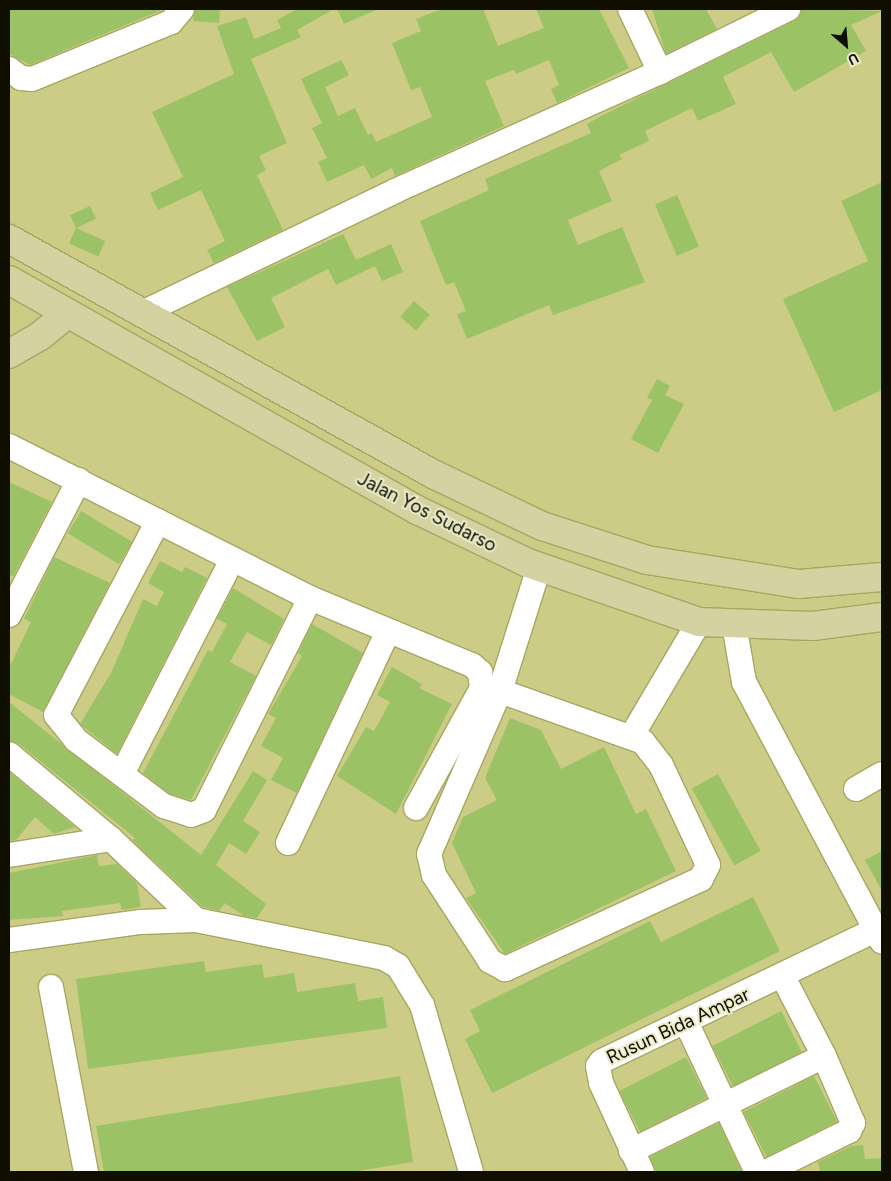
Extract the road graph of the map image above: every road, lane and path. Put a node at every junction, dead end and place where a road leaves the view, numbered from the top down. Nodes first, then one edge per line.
1 (182, 9) edge
2 (630, 9) edge
3 (788, 9) edge
4 (9, 69) edge
5 (660, 72) junction
6 (9, 239) edge
7 (9, 280) edge
8 (68, 313) junction
9 (142, 313) junction
10 (9, 354) edge
11 (9, 446) edge
12 (79, 480) junction
13 (158, 521) junction
14 (232, 560) junction
15 (539, 567) junction
16 (882, 577) edge
17 (310, 598) junction
18 (9, 615) edge
19 (882, 617) edge
20 (699, 622) junction
21 (734, 624) junction
22 (388, 631) junction
23 (500, 691) junction
24 (631, 737) junction
25 (9, 754) edge
26 (122, 772) junction
27 (882, 774) edge
28 (856, 789) dead end
29 (416, 808) dead end
30 (111, 839) junction
31 (288, 843) dead end
32 (9, 855) edge
33 (196, 920) junction
34 (879, 936) edge
35 (9, 940) edge
36 (783, 977) junction
37 (51, 987) dead end
38 (686, 1022) junction
39 (824, 1056) junction
40 (725, 1105) junction
41 (630, 1151) junction
42 (86, 1172) edge
43 (471, 1172) edge
44 (642, 1172) edge
45 (757, 1172) edge
46 (766, 1172) edge

1 - 4 street
2 - 5 street
3 - 5 street
5 - 9 street
6 - 9 main road, Jalan Yos Sudarso
7 - 8 main road, Jalan Yos Sudarso
8 - 10 main road
8 - 15 main road, Jalan Yos Sudarso
9 - 16 main road, Jalan Yos Sudarso
11 - 12 street
12 - 13 street
12 - 18 street
13 - 14 street
13 - 26 street
14 - 17 street
14 - 26 street
15 - 20 main road, Jalan Yos Sudarso
15 - 23 street
17 - 22 street
17 - 26 street
19 - 21 main road, Jalan Yos Sudarso
20 - 21 main road, Jalan Yos Sudarso
20 - 24 street
21 - 34 street
22 - 29 street
22 - 31 street
23 - 24 street
23 - 24 street
25 - 30 street
27 - 28 street
30 - 32 street
30 - 33 street
33 - 35 street
33 - 43 street
34 - 36 street, Rusun Bida Ampar
36 - 38 street, Rusun Bida Ampar
36 - 39 street
37 - 42 street
38 - 40 street
38 - 41 street, Rusun Bida Ampar
39 - 40 street
39 - 46 street
40 - 41 street
40 - 45 street
41 - 44 street, Rusun Bida Ampar

